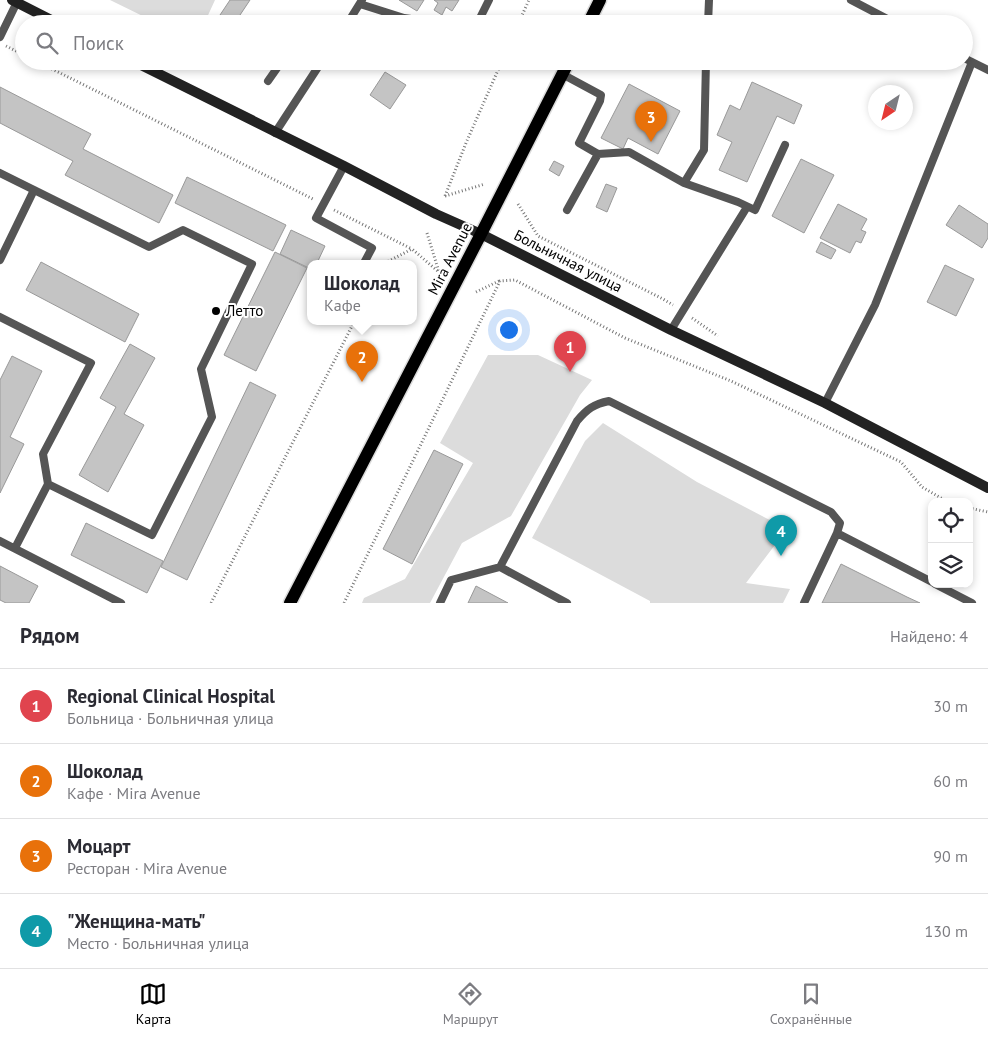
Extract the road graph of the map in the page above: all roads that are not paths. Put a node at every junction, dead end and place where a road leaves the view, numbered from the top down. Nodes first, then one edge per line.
1 (489, 0) edge
2 (600, 0) edge
3 (709, 0) edge
4 (851, 0) edge
5 (14, 1) edge
6 (361, 2) edge
7 (41, 15) edge
8 (353, 15) edge
9 (396, 15) edge
10 (482, 15) edge
11 (592, 15) edge
12 (708, 15) edge
13 (880, 15) edge
14 (0, 37) edge
15 (973, 62) edge
16 (151, 70) edge
17 (276, 70) edge
18 (316, 70) edge
19 (564, 70) edge
20 (706, 70) edge
21 (964, 70) edge
22 (988, 70) edge
23 (562, 74) junction
24 (268, 81) dead end
25 (275, 133) junction
26 (784, 145) dead end
27 (598, 154) junction
28 (344, 166) junction
29 (0, 173) edge
30 (684, 183) junction
31 (34, 190) junction
32 (747, 207) junction
33 (567, 210) dead end
34 (481, 234) junction
35 (0, 260) edge
36 (366, 260) edge
37 (0, 317) edge
38 (671, 330) junction
39 (825, 403) junction
40 (48, 484) junction
41 (988, 488) edge
42 (837, 533) junction
43 (0, 541) edge
44 (15, 548) junction
45 (500, 566) junction
46 (928, 580) edge
47 (943, 588) edge
48 (121, 603) edge
49 (290, 603) edge
50 (440, 603) edge
51 (567, 603) edge
52 (804, 603) edge
53 (972, 603) edge

1 - 10 lane
2 - 11 main road
3 - 12 lane
4 - 13 lane
5 - 7 street
5 - 14 lane
6 - 8 lane
6 - 9 lane
15 - 22 lane
16 - 25 street, Больничная улица
17 - 24 lane
18 - 25 lane
19 - 23 main road, Mira Avenue
20 - 30 lane
21 - 39 lane
23 - 27 lane
23 - 34 main road, Mira Avenue
25 - 28 street, Больничная улица
26 - 32 lane
27 - 30 lane
27 - 33 lane
28 - 34 street, Больничная улица
28 - 36 lane
29 - 31 lane
30 - 32 lane
31 - 35 lane
31 - 40 lane
32 - 38 lane
34 - 38 street, Больничная улица
34 - 49 main road, Mira Avenue
37 - 40 lane
38 - 39 street, Больничная улица
39 - 41 street, Больничная улица
40 - 44 lane
42 - 45 lane
42 - 46 lane
42 - 52 lane
43 - 44 lane
44 - 48 lane
45 - 50 lane
45 - 51 lane
47 - 53 lane

